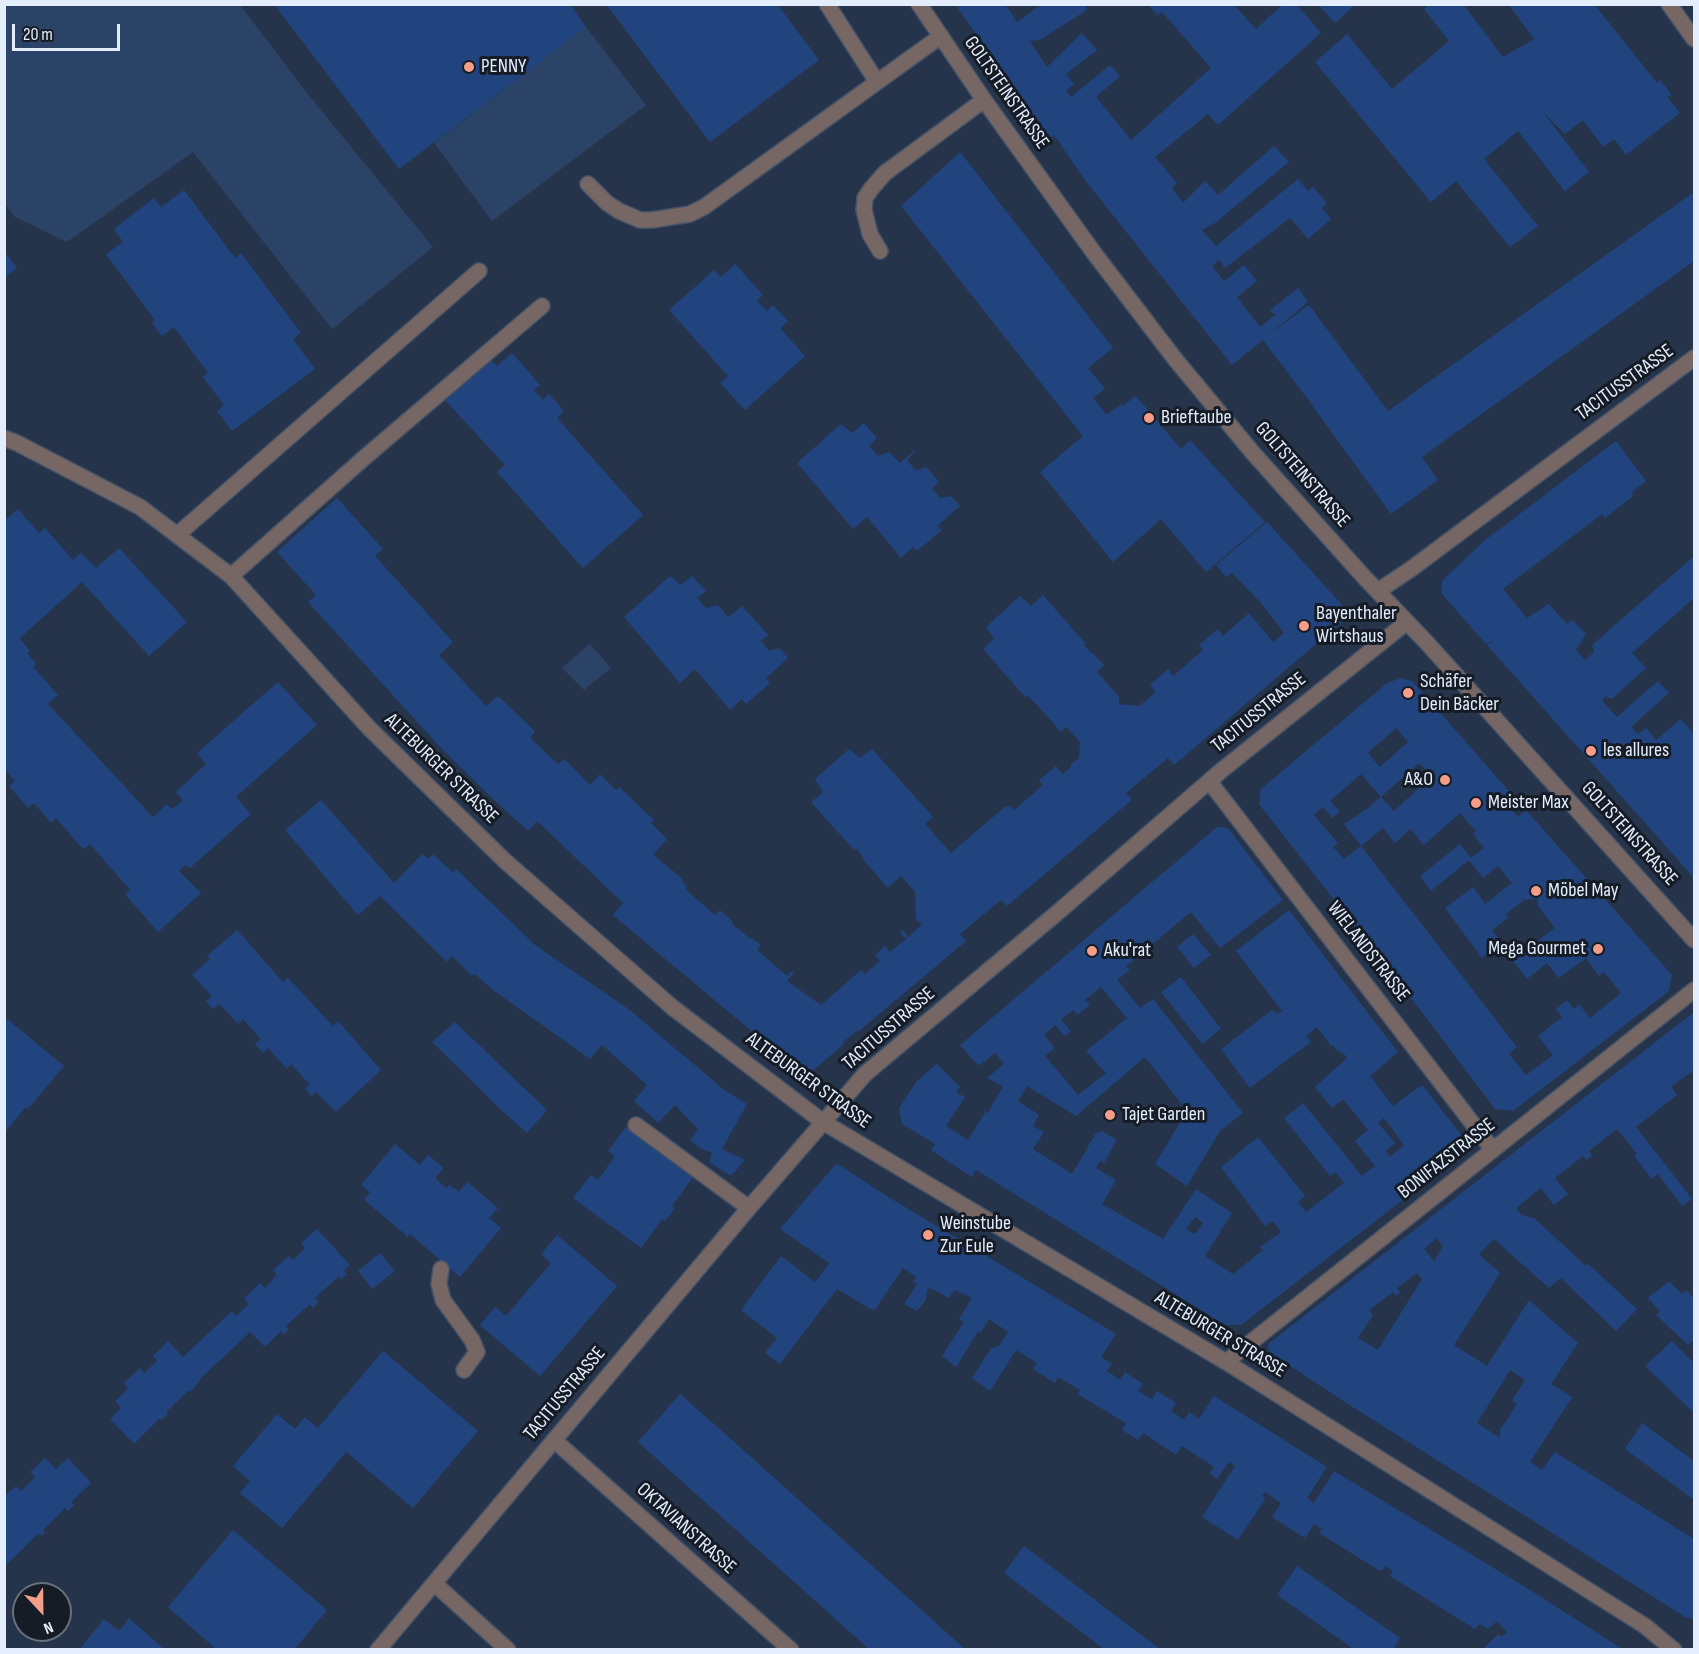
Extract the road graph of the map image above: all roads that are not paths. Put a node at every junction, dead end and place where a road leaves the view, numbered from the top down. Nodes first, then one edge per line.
1 (826, 4) edge
2 (919, 4) edge
3 (1669, 4) edge
4 (940, 36) junction
5 (1695, 39) edge
6 (877, 82) junction
7 (984, 100) junction
8 (588, 184) dead end
9 (880, 251) dead end
10 (479, 271) dead end
11 (542, 306) dead end
12 (1695, 358) edge
13 (4, 438) edge
14 (177, 535) junction
15 (231, 576) junction
16 (1378, 591) junction
17 (1407, 622) junction
18 (1209, 781) junction
19 (1695, 940) edge
20 (1695, 990) edge
21 (823, 1122) junction
22 (636, 1125) dead end
23 (1493, 1150) junction
24 (749, 1208) junction
25 (441, 1269) dead end
26 (1226, 1362) junction
27 (464, 1370) dead end
28 (554, 1440) junction
29 (435, 1584) junction
30 (378, 1650) edge
31 (508, 1650) edge
32 (791, 1650) edge
33 (1674, 1650) edge

1 - 6 street
2 - 4 street, GOLTSTEINSTRASSE
3 - 5 street
4 - 6 street
4 - 7 street, GOLTSTEINSTRASSE
6 - 8 street
7 - 9 street
7 - 16 street, GOLTSTEINSTRASSE
10 - 14 street
11 - 15 street
12 - 16 street, TACITUSSTRASSE
13 - 14 street, ALTEBURGER STRASSE
14 - 15 street, ALTEBURGER STRASSE
15 - 21 street, ALTEBURGER STRASSE
16 - 17 street, GOLTSTEINSTRASSE
17 - 18 street, TACITUSSTRASSE
17 - 19 street, GOLTSTEINSTRASSE
18 - 21 street, TACITUSSTRASSE
18 - 23 street, WIELANDSTRASSE
20 - 23 street, BONIFAZSTRASSE
21 - 24 street, TACITUSSTRASSE
21 - 26 street, ALTEBURGER STRASSE
22 - 24 street
23 - 26 street, BONIFAZSTRASSE
24 - 28 street, TACITUSSTRASSE
25 - 27 street
26 - 33 street, ALTEBURGER STRASSE
28 - 29 street, TACITUSSTRASSE
28 - 32 street, OKTAVIANSTRASSE
29 - 30 street, TACITUSSTRASSE
29 - 31 street

